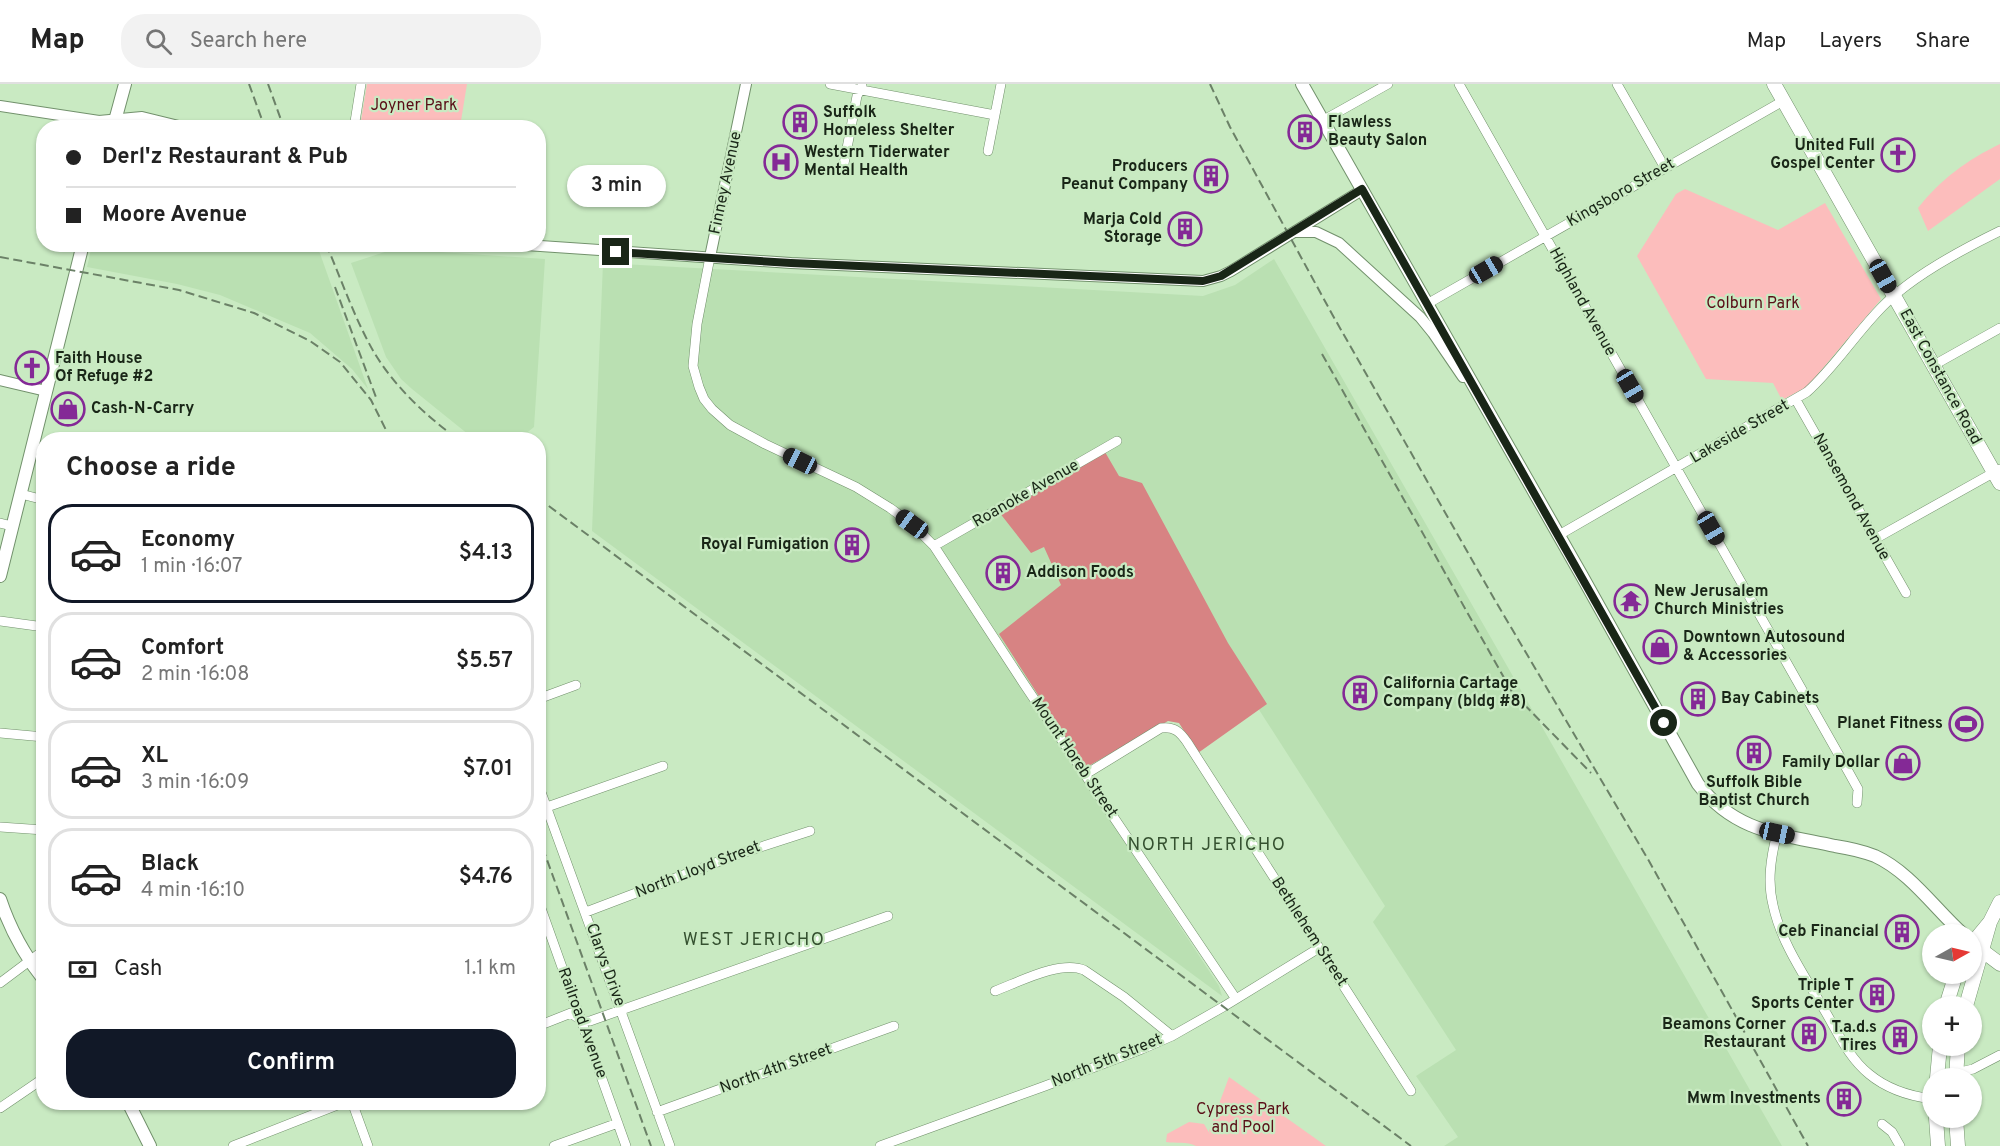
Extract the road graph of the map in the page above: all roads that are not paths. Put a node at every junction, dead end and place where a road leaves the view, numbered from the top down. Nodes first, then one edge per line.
1 (125, 84) edge
2 (361, 84) edge
3 (746, 84) edge
4 (830, 84) edge
5 (1001, 84) edge
6 (1302, 84) edge
7 (1388, 84) edge
8 (1459, 84) edge
9 (1617, 84) edge
10 (1774, 84) edge
11 (862, 87) edge
12 (1783, 100) junction
13 (0, 106) edge
14 (995, 115) junction
15 (92, 120) edge
16 (115, 120) edge
17 (130, 120) edge
18 (154, 120) edge
19 (355, 120) edge
20 (1322, 121) junction
21 (988, 151) dead end
22 (1665, 168) junction
23 (843, 170) dead end
24 (1362, 189) junction
25 (2000, 231) edge
26 (1289, 233) junction
27 (1545, 236) junction
28 (546, 246) edge
29 (81, 252) edge
30 (710, 257) junction
31 (1894, 296) junction
32 (1427, 304) junction
33 (2000, 328) edge
34 (1934, 365) junction
35 (0, 380) edge
36 (46, 391) junction
37 (1796, 400) junction
38 (1497, 428) junction
39 (36, 432) edge
40 (36, 432) edge
41 (1117, 441) dead end
42 (1677, 468) junction
43 (1998, 475) edge
44 (21, 494) junction
45 (36, 498) edge
46 (6, 525) edge
47 (1559, 535) junction
48 (1875, 540) junction
49 (934, 546) junction
50 (0, 576) edge
51 (1906, 593) dead end
52 (0, 621) edge
53 (36, 626) edge
54 (576, 685) dead end
55 (546, 696) edge
56 (0, 733) edge
57 (36, 736) edge
58 (663, 766) dead end
59 (1086, 774) junction
60 (1857, 803) dead end
61 (547, 807) joint
62 (0, 827) edge
63 (36, 829) edge
64 (810, 831) dead end
65 (1777, 833) junction
66 (0, 899) edge
67 (2000, 902) edge
68 (586, 912) junction
69 (888, 916) dead end
70 (546, 922) edge
71 (1953, 924) edge
72 (1982, 931) edge
73 (1319, 948) junction
74 (1982, 950) edge
75 (36, 955) edge
76 (29, 960) junction
77 (2000, 964) edge
78 (36, 969) edge
79 (0, 983) edge
80 (995, 991) dead end
81 (1236, 999) junction
82 (621, 1010) junction
83 (582, 1021) junction
84 (546, 1023) edge
85 (894, 1026) dead end
86 (1172, 1036) junction
87 (2000, 1055) edge
88 (1977, 1068) edge
89 (36, 1083) edge
90 (1412, 1091) dead end
91 (1922, 1097) edge
92 (0, 1108) edge
93 (132, 1110) edge
94 (325, 1110) edge
95 (355, 1110) edge
96 (657, 1112) junction
97 (618, 1123) junction
98 (1882, 1124) dead end
99 (1937, 1128) edge
100 (1957, 1128) edge
101 (909, 1136) junction
102 (150, 1146) edge
103 (233, 1146) edge
104 (368, 1146) edge
105 (554, 1146) edge
106 (626, 1146) edge
107 (670, 1146) edge
108 (880, 1146) edge
109 (913, 1146) edge
110 (1900, 1146) edge
111 (1938, 1146) edge
112 (1958, 1146) edge

1 - 16 main road
2 - 19 street
3 - 30 street, Finney Avenue
4 - 11 street
5 - 14 street
6 - 20 main road
7 - 20 street
8 - 27 street, Highland Avenue
9 - 22 street
10 - 12 main road, East Constance Road
11 - 14 street
11 - 23 street
12 - 22 street, Kingsboro Street
12 - 31 main road, East Constance Road
13 - 15 street
14 - 21 street
17 - 18 street
20 - 24 main road
22 - 27 street, Kingsboro Street
24 - 26 street
24 - 32 main road
25 - 31 street, Lakeside Street
26 - 30 street
26 - 38 street
27 - 32 street, Kingsboro Street
27 - 42 street, Highland Avenue
28 - 30 street
29 - 36 main road
30 - 49 street, Finney Avenue
31 - 34 main road, East Constance Road
31 - 37 street, Lakeside Street
32 - 38 main road
33 - 34 street
34 - 43 main road, East Constance Road
35 - 36 street
36 - 40 main road
37 - 42 street, Lakeside Street
37 - 48 street, Nansemond Avenue
38 - 47 main road
39 - 44 main road
41 - 49 street, Roanoke Avenue
42 - 47 street, Lakeside Street
42 - 60 street, Highland Avenue
43 - 48 street
44 - 45 street
44 - 46 main road
46 - 50 main road
47 - 65 main road
48 - 51 street, Nansemond Avenue
49 - 59 street, Mount Horeb Street
52 - 53 street
54 - 55 street
56 - 57 street
58 - 61 street
59 - 73 street, Bethlehem Street
59 - 81 street, Mount Horeb Street
61 - 68 street, Clarys Drive
62 - 63 street
64 - 68 street, North Lloyd Street
65 - 71 main road
65 - 91 street
66 - 76 main road
67 - 72 main road
68 - 82 street, Clarys Drive
69 - 82 street
70 - 83 street, Railroad Avenue
73 - 81 street, North 5th Street
73 - 90 street, Bethlehem Street
74 - 77 main road
75 - 76 street
76 - 78 main road
76 - 79 street
80 - 86 street
81 - 86 street, North 5th Street
82 - 83 street
82 - 96 street, Clarys Drive
83 - 84 street
83 - 97 street, Railroad Avenue
85 - 96 street, North 4th Street
86 - 101 street, North 5th Street
87 - 88 street
89 - 92 street
93 - 102 main road
94 - 103 street
95 - 104 street
96 - 107 street, Clarys Drive
97 - 105 street
97 - 106 street, Railroad Avenue
98 - 110 street
99 - 111 main road
100 - 112 main road
101 - 108 street, North 5th Street
101 - 109 street

